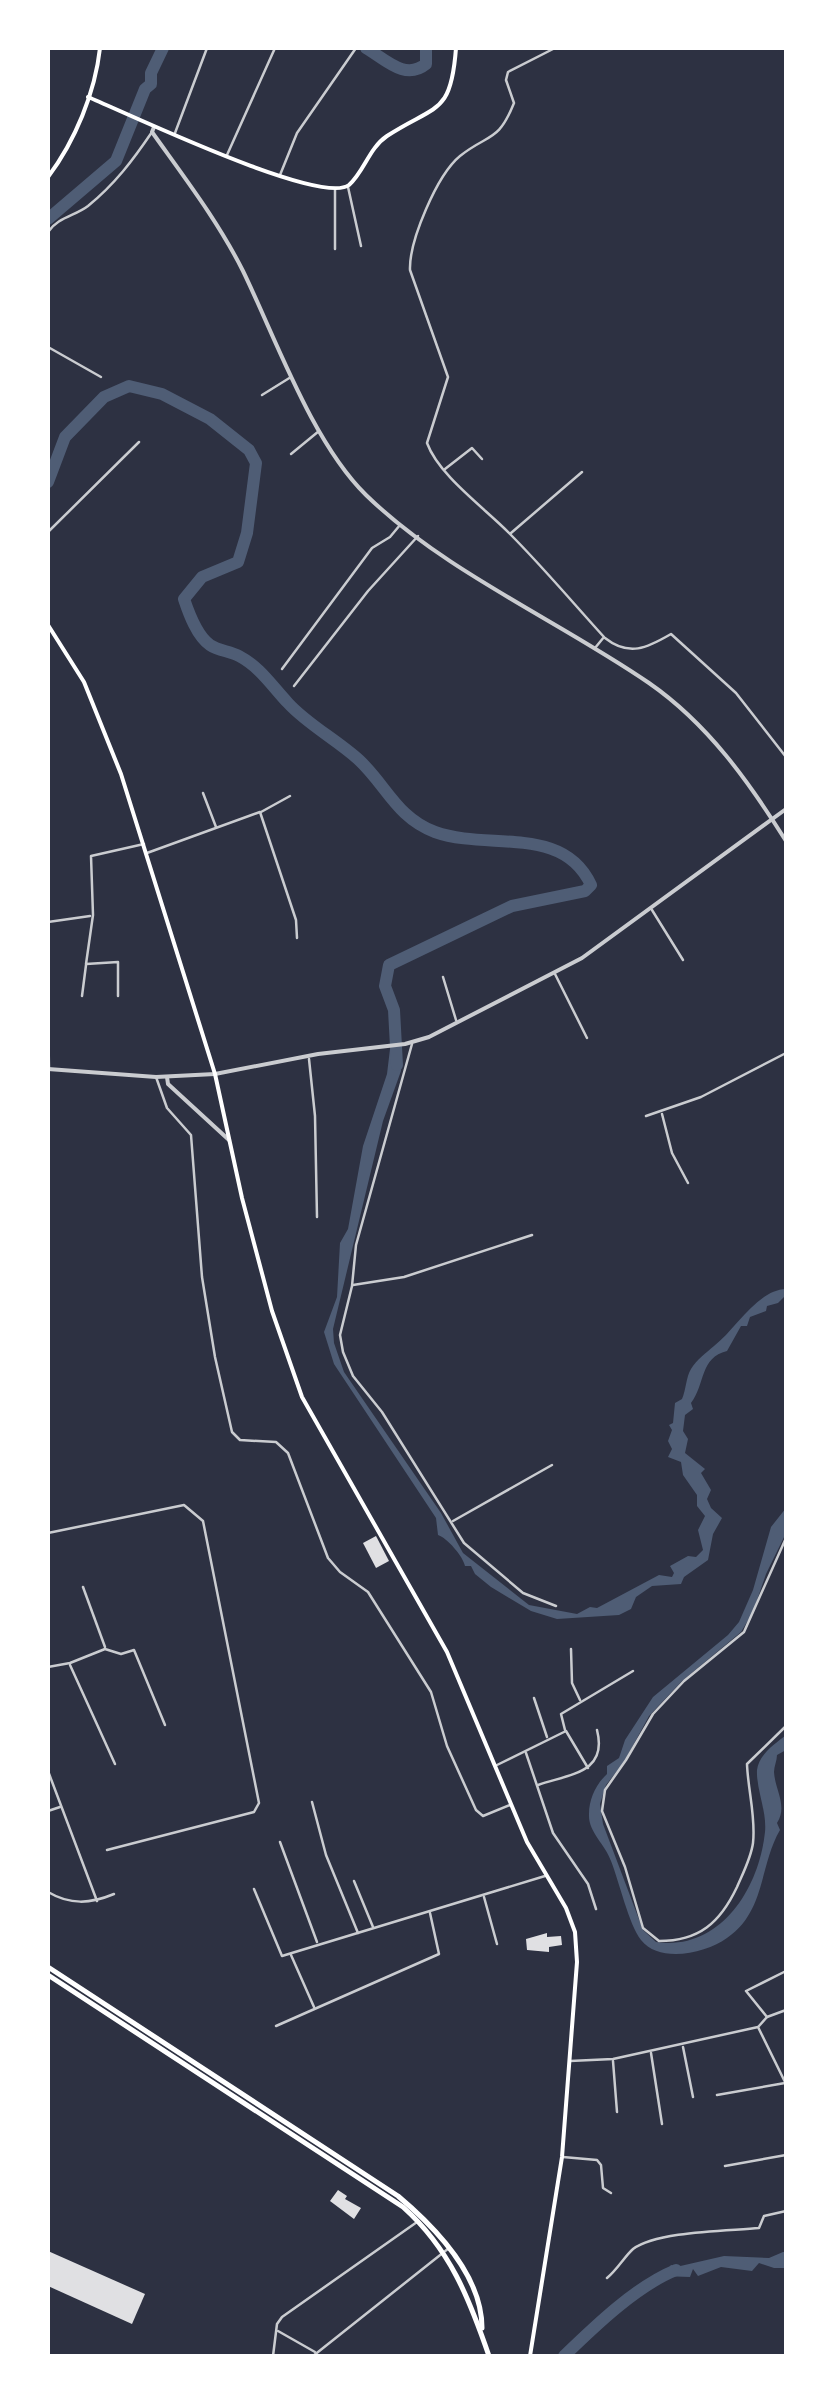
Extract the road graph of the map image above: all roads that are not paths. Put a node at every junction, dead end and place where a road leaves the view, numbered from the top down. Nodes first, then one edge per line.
1 (100, 48) edge
2 (208, 48) edge
3 (276, 48) edge
4 (356, 48) edge
5 (456, 48) edge
6 (554, 48) edge
7 (88, 98) junction
8 (156, 125) junction
9 (152, 132) junction
10 (175, 133) junction
11 (226, 157) junction
12 (280, 176) junction
13 (48, 177) edge
14 (348, 186) junction
15 (335, 188) junction
16 (48, 232) edge
17 (361, 246) dead end
18 (335, 250) dead end
19 (48, 347) edge
20 (292, 376) junction
21 (102, 377) dead end
22 (262, 395) dead end
23 (320, 430) junction
24 (139, 442) dead end
25 (291, 454) dead end
26 (482, 459) dead end
27 (444, 470) junction
28 (582, 472) dead end
29 (401, 524) junction
30 (48, 532) edge
31 (510, 534) junction
32 (418, 536) junction
33 (48, 625) edge
34 (604, 637) junction
35 (594, 650) junction
36 (282, 670) dead end
37 (294, 686) dead end
38 (786, 757) edge
39 (203, 793) dead end
40 (290, 796) dead end
41 (786, 809) edge
42 (260, 812) junction
43 (773, 820) junction
44 (216, 828) junction
45 (786, 842) edge
46 (144, 844) junction
47 (147, 854) junction
48 (652, 910) junction
49 (93, 915) junction
50 (48, 922) edge
51 (297, 938) dead end
52 (683, 960) dead end
53 (86, 964) junction
54 (554, 973) junction
55 (442, 977) dead end
56 (82, 996) dead end
57 (118, 996) dead end
58 (48, 1016) edge
59 (457, 1021) junction
60 (586, 1038) dead end
61 (412, 1042) junction
62 (786, 1053) edge
63 (309, 1055) junction
64 (48, 1069) edge
65 (214, 1074) junction
66 (156, 1077) junction
67 (167, 1077) junction
68 (662, 1112) junction
69 (646, 1116) dead end
70 (231, 1142) junction
71 (688, 1183) dead end
72 (316, 1217) dead end
73 (532, 1235) dead end
74 (352, 1286) junction
75 (552, 1465) dead end
76 (452, 1522) junction
77 (48, 1533) edge
78 (786, 1538) edge
79 (83, 1587) dead end
80 (556, 1606) dead end
81 (571, 1648) dead end
82 (106, 1649) junction
83 (70, 1663) junction
84 (48, 1667) edge
85 (633, 1670) dead end
86 (534, 1698) dead end
87 (581, 1702) junction
88 (165, 1725) dead end
89 (786, 1726) edge
90 (597, 1730) dead end
91 (566, 1731) junction
92 (548, 1738) junction
93 (526, 1753) junction
94 (114, 1764) dead end
95 (496, 1766) junction
96 (588, 1768) junction
97 (48, 1771) edge
98 (537, 1786) junction
99 (312, 1802) dead end
100 (511, 1804) junction
101 (62, 1806) junction
102 (48, 1812) edge
103 (280, 1842) dead end
104 (107, 1850) dead end
105 (547, 1876) junction
106 (354, 1880) dead end
107 (254, 1889) dead end
108 (48, 1892) edge
109 (114, 1894) dead end
110 (484, 1896) junction
111 (97, 1901) junction
112 (596, 1909) dead end
113 (430, 1911) junction
114 (786, 1923) edge
115 (374, 1928) junction
116 (358, 1933) junction
117 (786, 1938) edge
118 (318, 1943) junction
119 (497, 1944) dead end
120 (290, 1953) junction
121 (48, 1967) edge
122 (786, 1972) edge
123 (48, 1974) edge
124 (315, 2008) junction
125 (786, 2010) edge
126 (767, 2018) junction
127 (276, 2026) dead end
128 (758, 2027) junction
129 (682, 2045) junction
130 (651, 2052) junction
131 (614, 2060) junction
132 (568, 2062) junction
133 (786, 2084) edge
134 (717, 2095) dead end
135 (694, 2097) dead end
136 (616, 2112) dead end
137 (662, 2124) dead end
138 (786, 2154) edge
139 (562, 2157) junction
140 (726, 2166) dead end
141 (611, 2192) dead end
142 (786, 2212) edge
143 (420, 2219) junction
144 (446, 2250) junction
145 (606, 2278) dead end
146 (276, 2330) junction
147 (315, 2354) edge
148 (273, 2356) edge
149 (490, 2356) edge
150 (530, 2356) edge

1 - 7 main road
2 - 10 street
3 - 11 street
4 - 12 street
5 - 14 main road
6 - 27 street
7 - 8 main road
7 - 13 main road
8 - 9 street
8 - 10 main road
9 - 16 street
9 - 20 street
10 - 11 main road
11 - 12 main road
12 - 15 main road
14 - 15 main road
14 - 17 street
15 - 18 street
19 - 21 street
20 - 22 street
20 - 23 street
23 - 25 street
23 - 29 street
24 - 30 street
26 - 27 street
27 - 31 street
28 - 31 street
29 - 32 street
29 - 36 street
31 - 34 street
32 - 35 street
32 - 37 street
33 - 46 main road
34 - 35 street
34 - 38 street
35 - 43 street
39 - 44 street
40 - 42 street
41 - 43 street
42 - 44 street
42 - 51 street
43 - 45 street
43 - 48 street
44 - 47 street
46 - 47 main road
46 - 49 street
47 - 65 main road
48 - 52 street
48 - 54 street
49 - 50 street
49 - 53 street
53 - 56 street
53 - 57 street
54 - 59 street
54 - 60 street
55 - 59 street
58 - 64 street
59 - 61 street
61 - 63 street
61 - 74 street
62 - 68 street
63 - 65 street
63 - 72 street
64 - 66 street
65 - 67 street
65 - 70 main road
66 - 67 street
66 - 100 street
67 - 70 street
68 - 69 street
68 - 71 street
70 - 95 main road
73 - 74 street
74 - 76 street
75 - 76 street
76 - 80 street
77 - 104 street
78 - 89 street
79 - 82 street
81 - 87 street
82 - 83 street
82 - 88 street
83 - 84 street
83 - 94 street
85 - 87 street
86 - 92 street
87 - 91 street
90 - 96 street
91 - 92 street
91 - 96 street
92 - 93 street
93 - 95 street
93 - 98 street
95 - 100 main road
96 - 98 street
97 - 101 street
98 - 112 street
99 - 116 street
100 - 105 main road
101 - 102 street
101 - 111 street
103 - 118 street
105 - 110 street
105 - 132 main road
106 - 115 street
107 - 120 street
108 - 111 street
109 - 111 street
110 - 113 street
110 - 119 street
113 - 115 street
113 - 124 street
114 - 117 street
115 - 116 street
116 - 118 street
118 - 120 street
120 - 124 street
121 - 143 highway
122 - 126 street
123 - 143 highway
124 - 127 street
125 - 126 street
126 - 128 street
128 - 129 street
128 - 133 street
129 - 130 street
129 - 135 street
130 - 131 street
130 - 137 street
131 - 132 street
131 - 136 street
132 - 139 main road
133 - 134 street
138 - 140 street
139 - 141 street
139 - 150 main road
142 - 145 street
143 - 144 highway
143 - 146 street
144 - 147 street
144 - 149 highway
146 - 147 street
146 - 148 street

